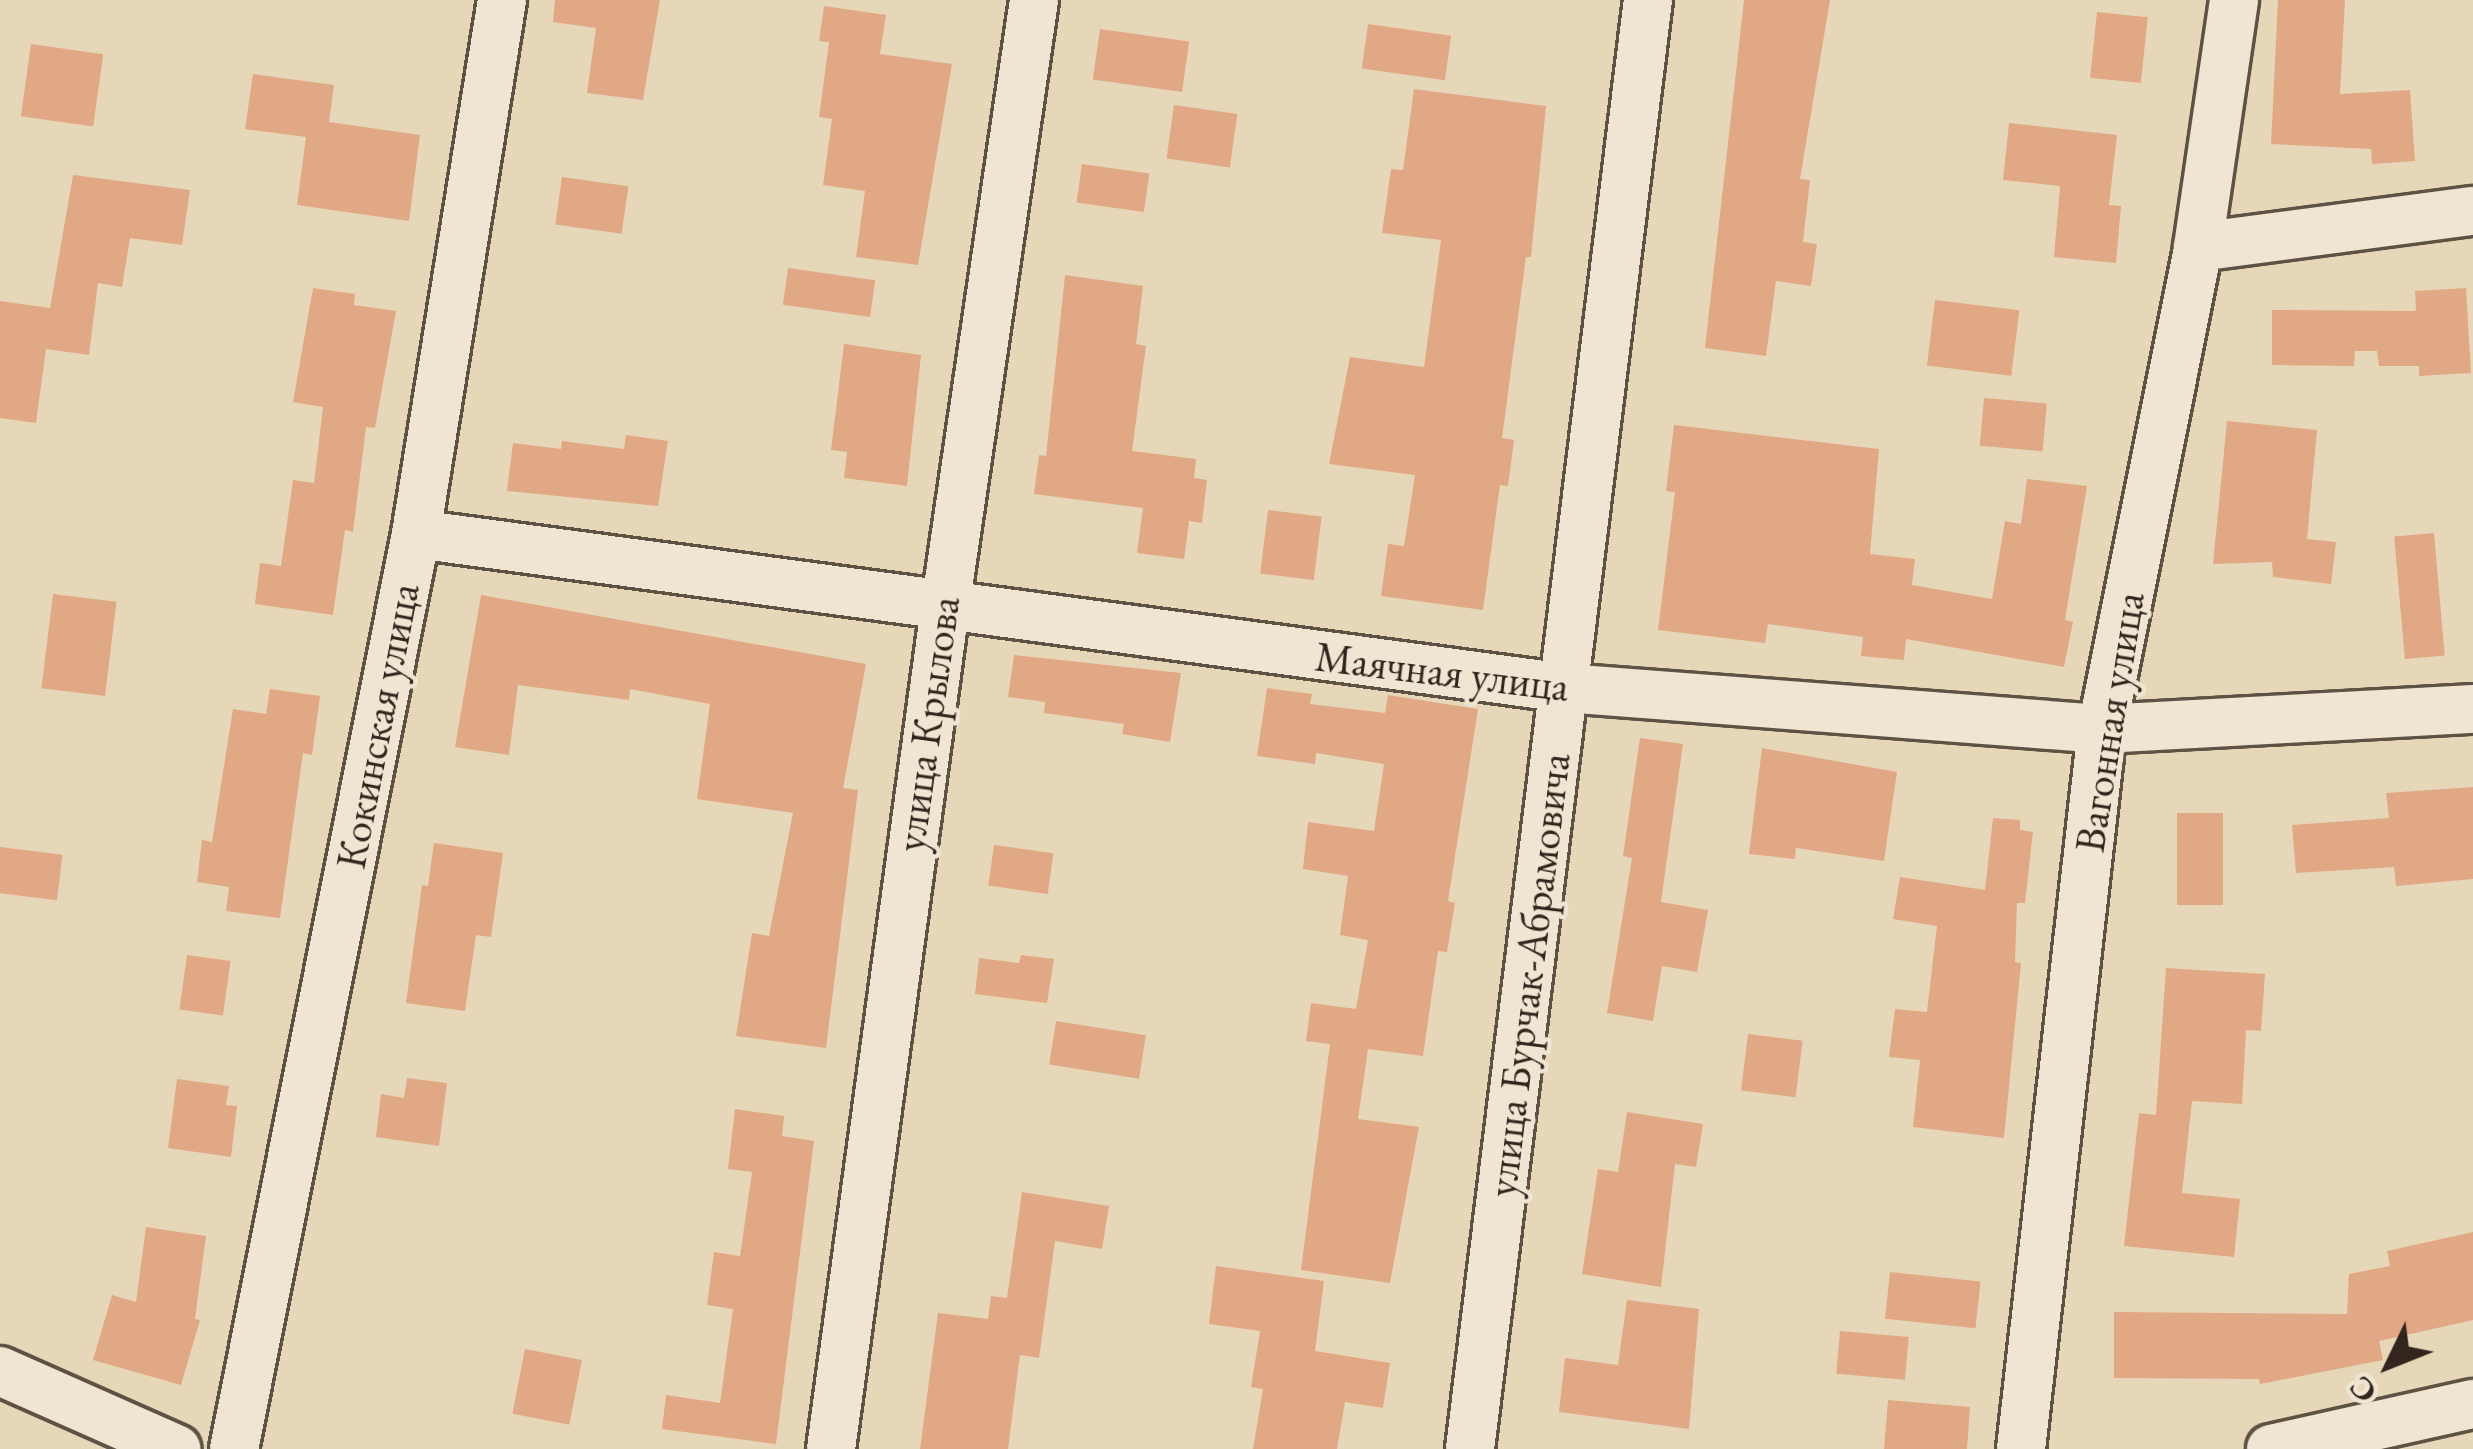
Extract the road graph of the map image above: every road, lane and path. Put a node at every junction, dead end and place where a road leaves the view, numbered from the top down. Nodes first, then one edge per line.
1 (502, 0) edge
2 (1034, 0) edge
3 (1648, 0) edge
4 (2234, 0) edge
5 (2473, 211) edge
6 (2198, 247) junction
7 (416, 533) junction
8 (944, 608) junction
9 (1565, 688) junction
10 (2473, 710) edge
11 (2102, 729) junction
12 (0, 1371) edge
13 (2473, 1404) edge
14 (176, 1449) edge
15 (234, 1449) edge
16 (831, 1449) edge
17 (1470, 1449) edge
18 (2021, 1449) edge
19 (2271, 1449) edge

1 - 7 street, Кокинская улица
2 - 8 street, улица Крылова
3 - 9 street, улица Бурчак-Абрамовича
4 - 6 street, Вагонная улица
5 - 6 street
6 - 11 street, Вагонная улица
7 - 8 street, Маячная улица
7 - 15 street, Кокинская улица
8 - 9 street, Маячная улица
8 - 16 street, улица Крылова
9 - 11 street, Маячная улица
9 - 17 street, улица Бурчак-Абрамовича
10 - 11 street, Маячная улица
11 - 18 street, Вагонная улица
12 - 14 street
13 - 19 street

